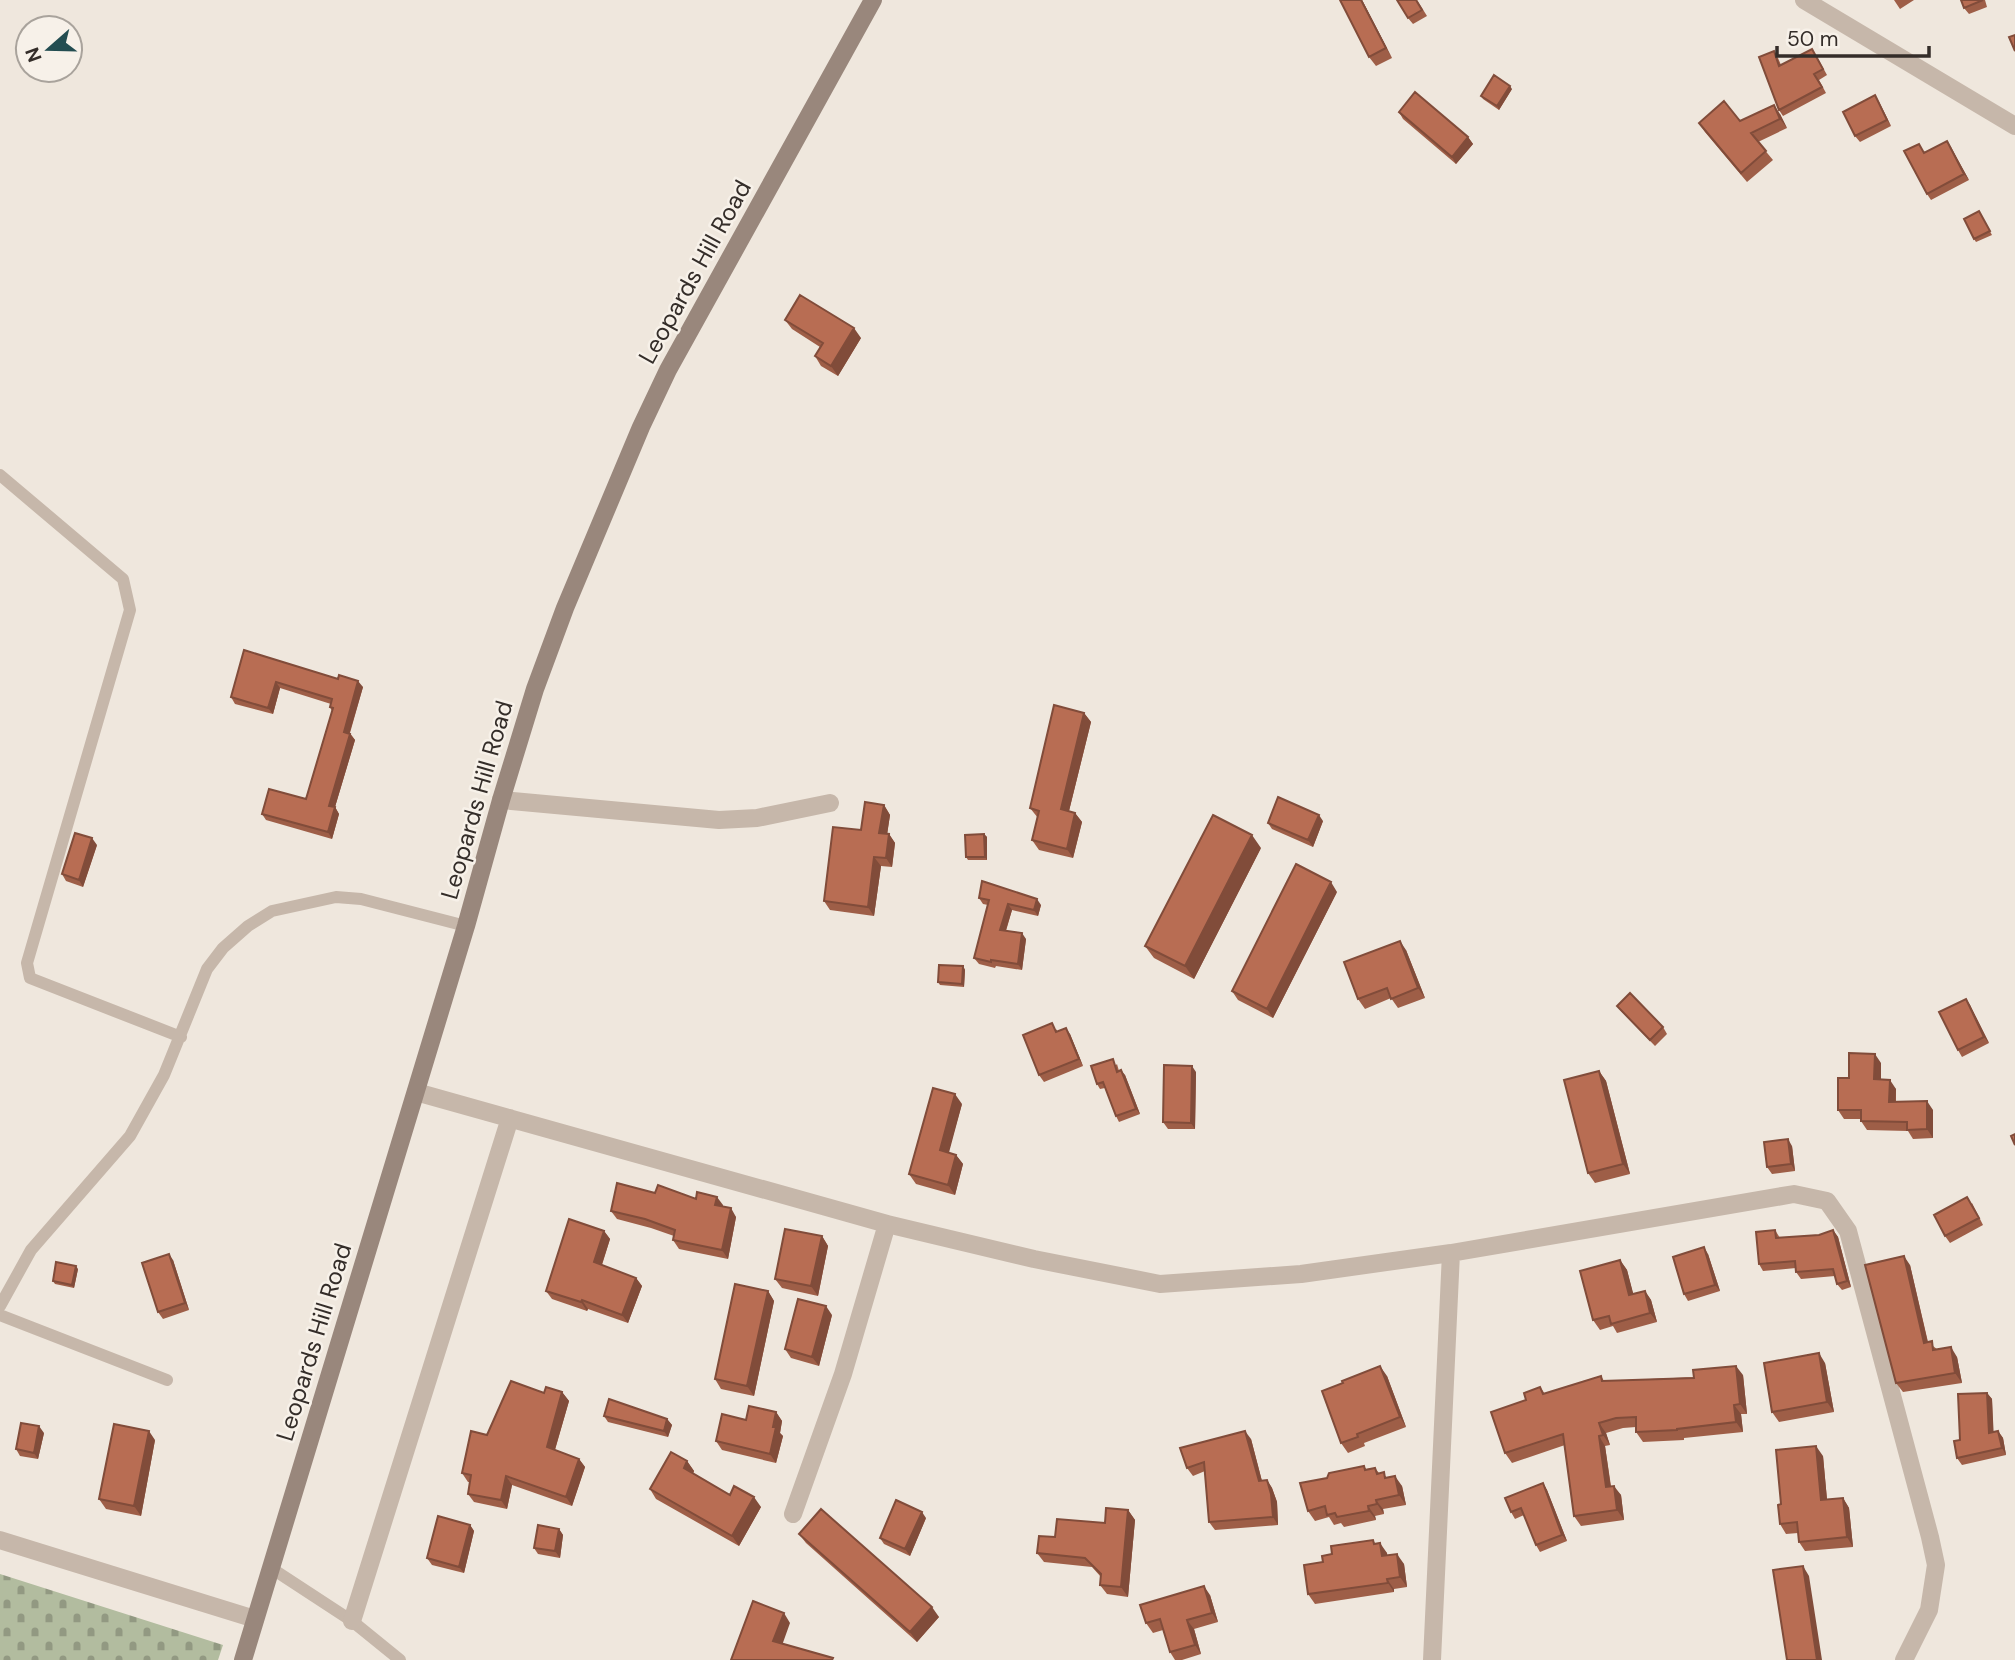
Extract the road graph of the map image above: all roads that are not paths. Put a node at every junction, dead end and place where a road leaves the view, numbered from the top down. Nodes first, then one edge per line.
1 (873, 0) edge
2 (1804, 0) edge
3 (2015, 126) edge
4 (0, 475) edge
5 (501, 800) junction
6 (830, 803) dead end
7 (466, 926) junction
8 (181, 1037) junction
9 (416, 1092) junction
10 (510, 1118) junction
11 (887, 1224) junction
12 (1451, 1254) junction
13 (0, 1306) edge
14 (0, 1315) edge
15 (167, 1380) dead end
16 (793, 1514) dead end
17 (0, 1540) edge
18 (271, 1567) junction
19 (255, 1619) junction
20 (352, 1621) junction
21 (399, 1658) edge
22 (243, 1660) edge
23 (413, 1660) edge
24 (1432, 1660) edge
25 (1904, 1660) edge

1 - 5 main road, Leopards Hill Road
2 - 3 street
4 - 8 lane
5 - 6 street
5 - 7 main road, Leopards Hill Road
7 - 8 lane
7 - 9 main road, Leopards Hill Road
8 - 13 lane
9 - 10 street
9 - 18 main road, Leopards Hill Road
10 - 11 street
10 - 20 street
11 - 12 street
11 - 16 street
12 - 24 street
12 - 25 street
14 - 15 lane
17 - 19 street
18 - 19 main road, Leopards Hill Road
18 - 20 lane
19 - 22 main road, Leopards Hill Road
20 - 21 lane
21 - 23 lane

